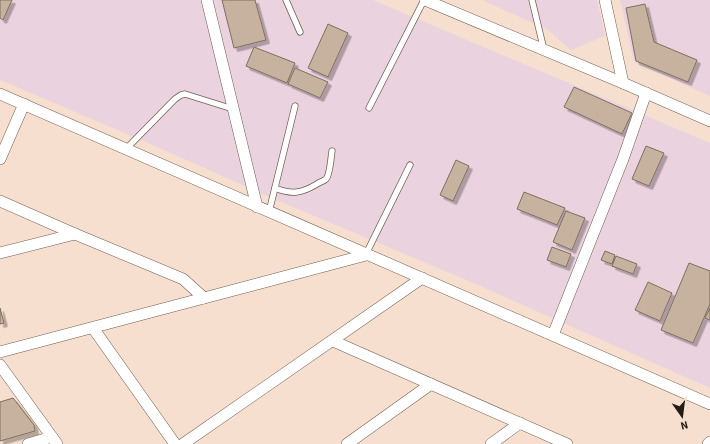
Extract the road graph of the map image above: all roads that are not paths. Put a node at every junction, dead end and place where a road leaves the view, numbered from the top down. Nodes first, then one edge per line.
1 (207, 0) edge
2 (286, 0) edge
3 (424, 0) edge
4 (532, 0) edge
5 (605, 0) edge
6 (300, 32) dead end
7 (544, 50) junction
8 (623, 83) junction
9 (0, 94) edge
10 (646, 94) junction
11 (24, 104) junction
12 (295, 106) dead end
13 (369, 108) dead end
14 (234, 109) junction
15 (710, 121) edge
16 (126, 149) junction
17 (332, 151) dead end
18 (0, 158) edge
19 (410, 165) dead end
20 (275, 188) junction
21 (0, 201) edge
22 (257, 206) junction
23 (269, 212) junction
24 (75, 234) junction
25 (0, 253) edge
26 (366, 254) junction
27 (422, 278) junction
28 (204, 298) junction
29 (93, 328) junction
30 (552, 335) junction
31 (333, 341) junction
32 (0, 352) edge
33 (0, 365) edge
34 (431, 384) junction
35 (710, 404) edge
36 (520, 423) junction
37 (54, 441) edge
38 (28, 444) edge
39 (175, 444) edge
40 (183, 444) edge
41 (347, 444) edge
42 (491, 444) edge
43 (567, 444) edge

1 - 14 street
2 - 6 lane
3 - 7 street
3 - 13 lane
4 - 7 lane
5 - 8 street
7 - 8 street
8 - 10 street
9 - 11 street
10 - 15 street
10 - 30 street
11 - 16 street
11 - 18 street
12 - 20 lane
14 - 16 lane
14 - 22 street
16 - 22 street
17 - 20 lane
19 - 26 lane
20 - 23 lane
21 - 24 street
22 - 23 street
23 - 26 street
24 - 25 street
24 - 28 street
26 - 27 street
26 - 28 street
27 - 30 street
27 - 31 street
28 - 29 street
29 - 32 street
29 - 39 street
30 - 35 street
31 - 34 street
31 - 40 street
33 - 37 street
34 - 36 street
34 - 41 street
36 - 42 street
36 - 43 street
37 - 38 street

